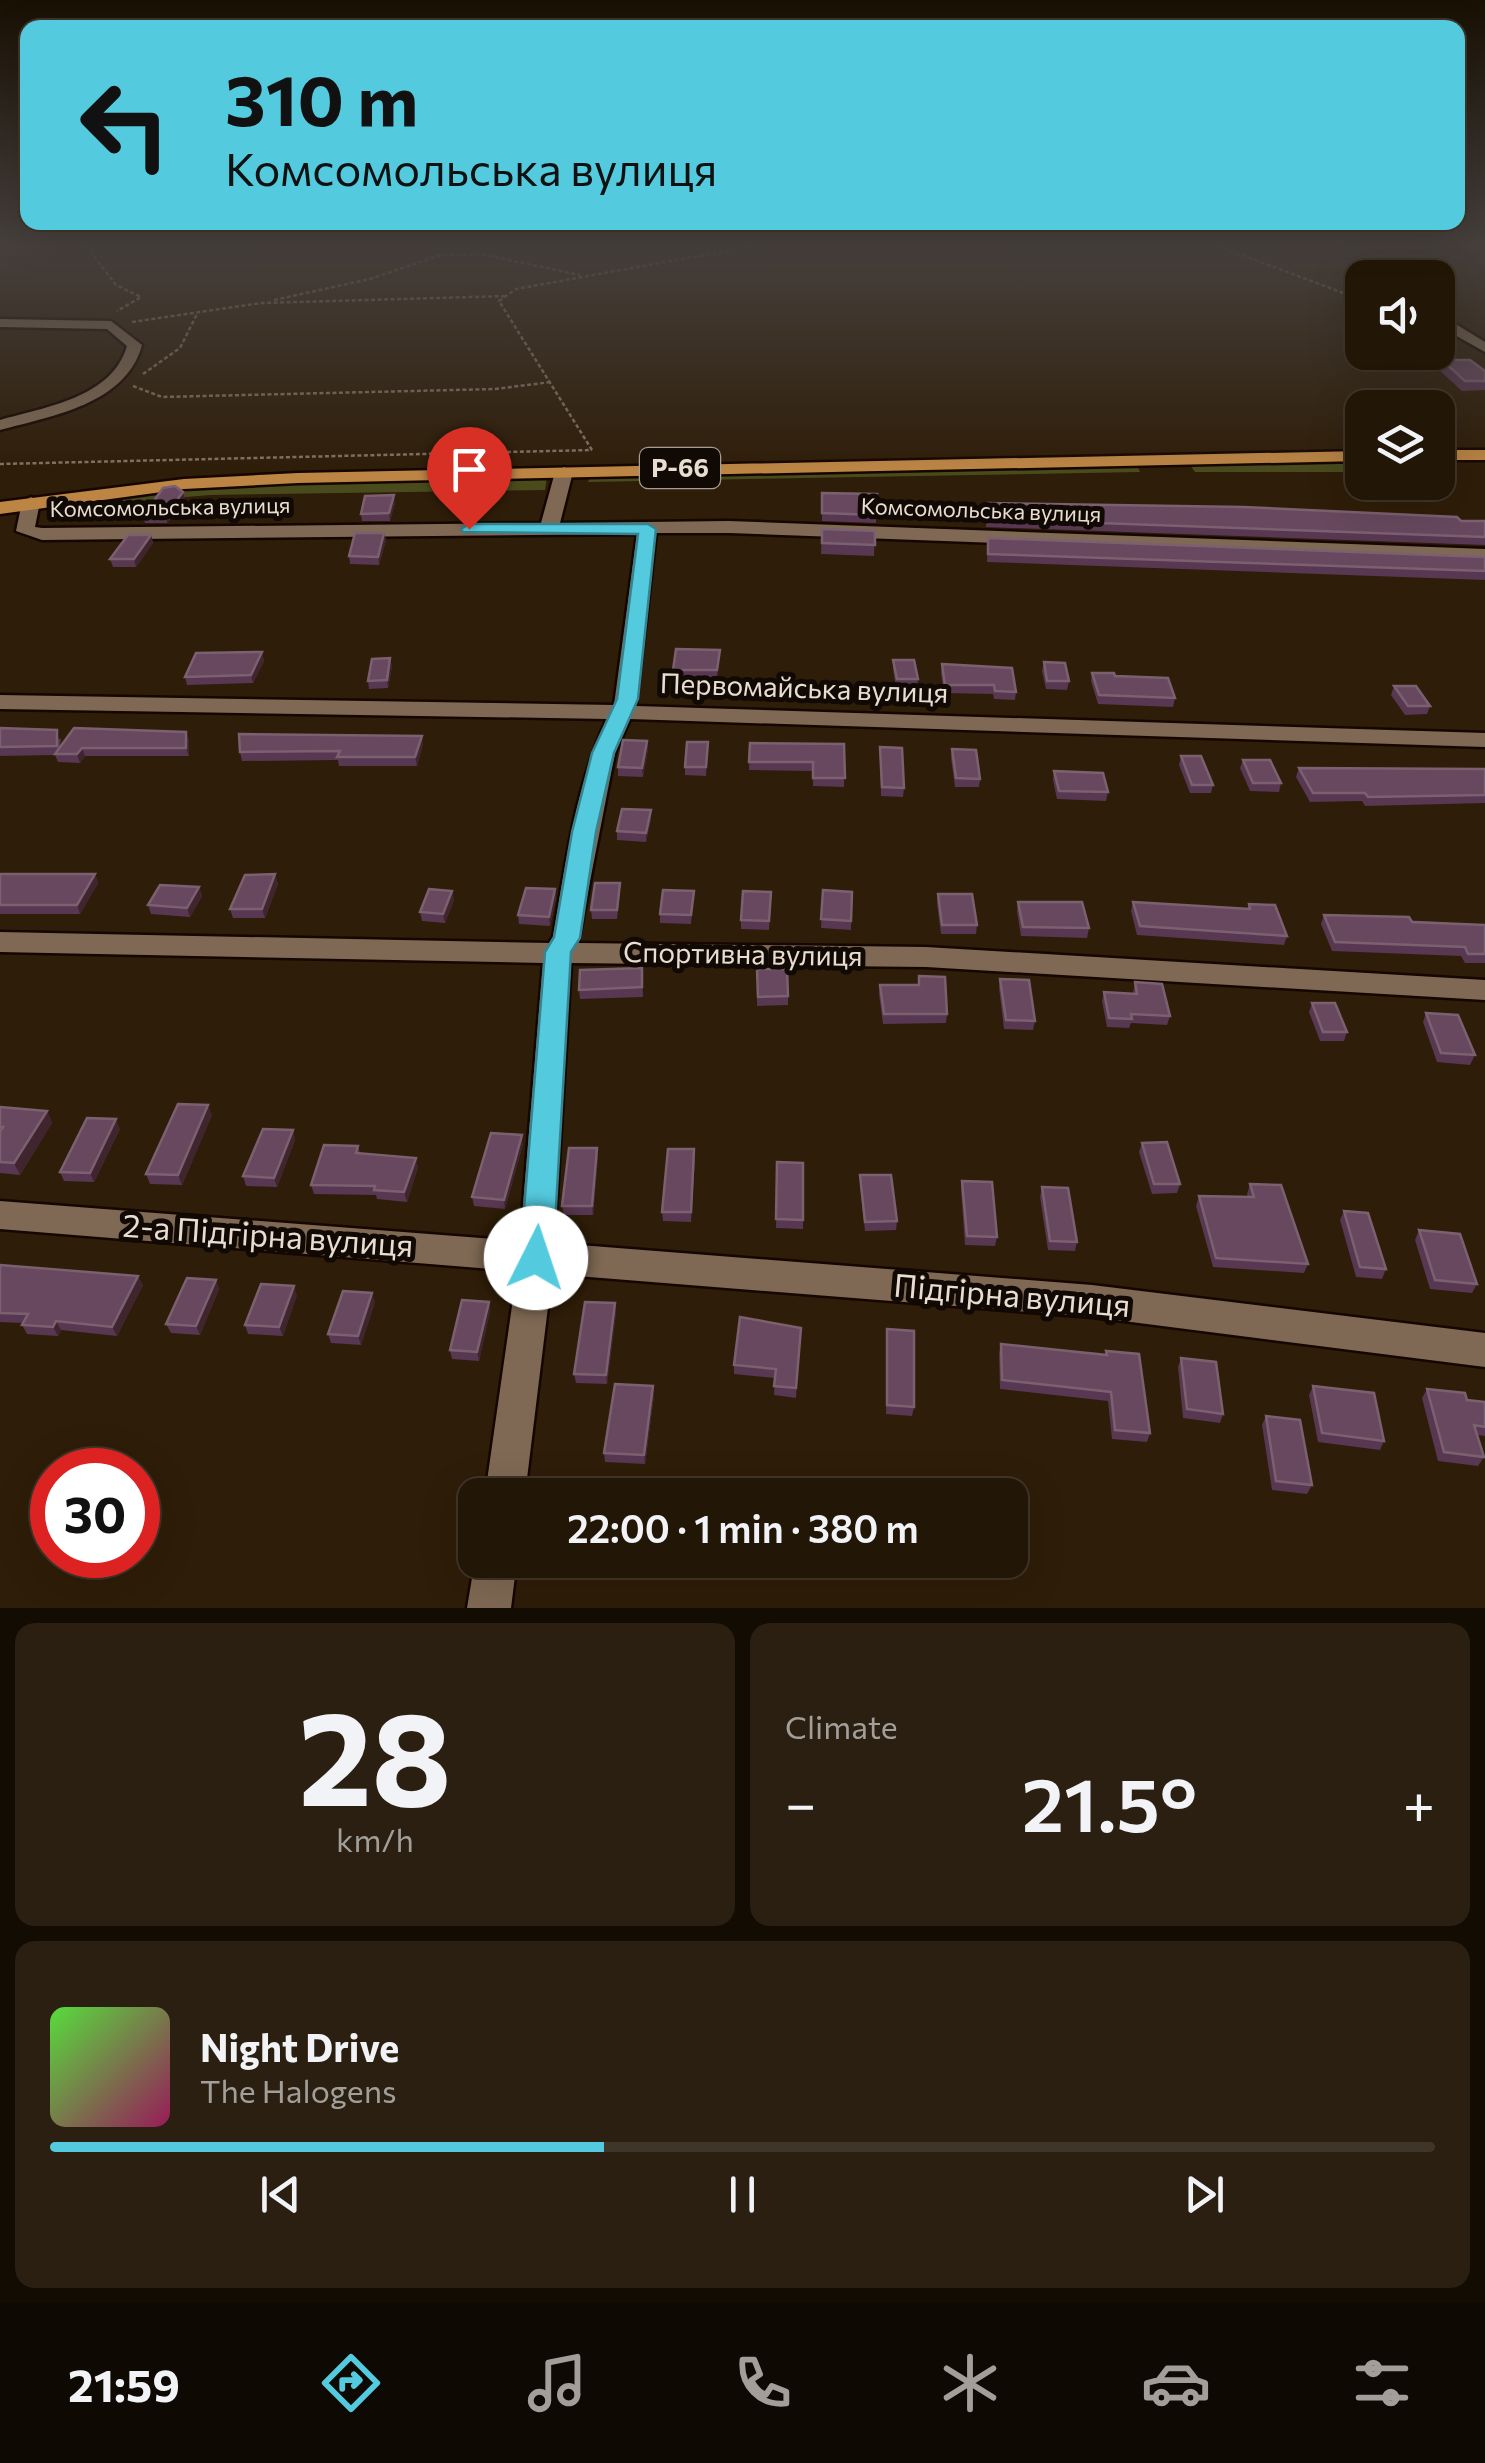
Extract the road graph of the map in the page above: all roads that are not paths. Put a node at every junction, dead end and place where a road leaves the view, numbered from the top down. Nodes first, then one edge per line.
1 (0, 322) edge
2 (1455, 329) edge
3 (1485, 348) edge
4 (0, 425) edge
5 (1455, 455) edge
6 (1485, 455) edge
7 (1345, 456) edge
8 (564, 472) junction
9 (30, 502) junction
10 (0, 508) edge
11 (648, 529) junction
12 (549, 530) junction
13 (1485, 555) edge
14 (0, 702) edge
15 (622, 712) junction
16 (1485, 740) edge
17 (0, 942) edge
18 (558, 952) junction
19 (1485, 990) edge
20 (0, 1215) edge
21 (536, 1258) junction
22 (1485, 1350) edge
23 (507, 1478) edge
24 (493, 1578) edge
25 (489, 1608) edge

1 - 4 street
2 - 3 street
5 - 6 main road
7 - 8 main road, Р-66
8 - 9 main road, Р-66
8 - 12 street
9 - 10 main road, Р-66
9 - 12 street, Комсомольська вулиця
11 - 12 street, Комсомольська вулиця
11 - 13 street, Комсомольська вулиця
11 - 15 street
14 - 15 street, Первомайська вулиця
15 - 16 street, Первомайська вулиця
15 - 18 street
17 - 18 street, Спортивна вулиця
18 - 19 street, Спортивна вулиця
18 - 21 street
20 - 21 street, 2-а Підгірна вулиця
21 - 22 street, Підгірна вулиця
21 - 23 street
24 - 25 street

